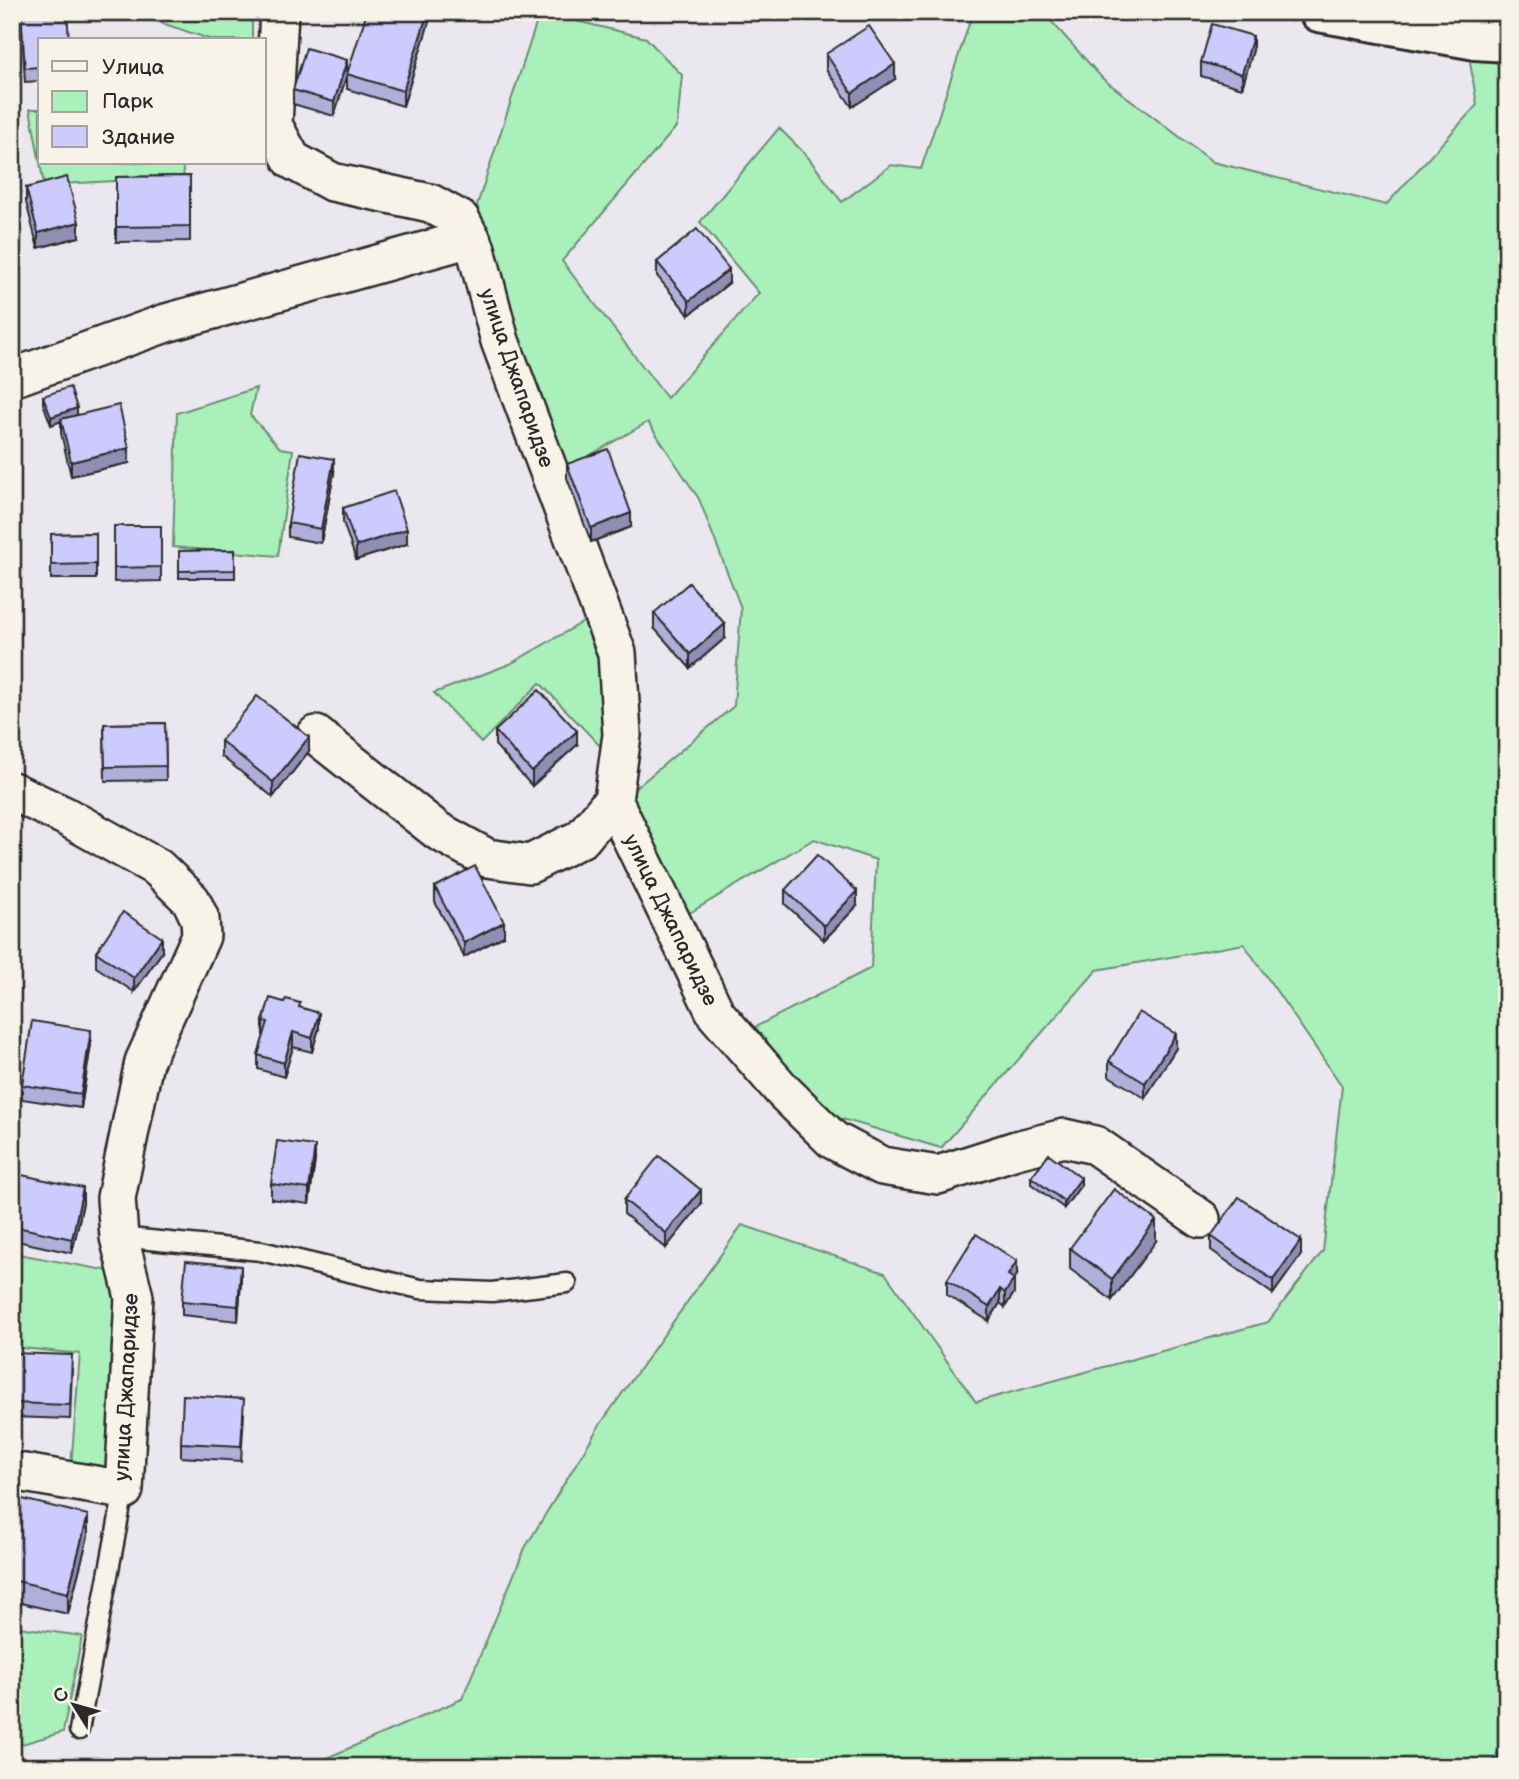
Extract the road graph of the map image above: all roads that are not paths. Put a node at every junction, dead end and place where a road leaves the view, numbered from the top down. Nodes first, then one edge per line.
1 (279, 12) edge
2 (1319, 12) edge
3 (1507, 42) edge
4 (471, 238) junction
5 (12, 378) edge
6 (316, 735) dead end
7 (12, 791) edge
8 (613, 800) junction
9 (1200, 1219) dead end
10 (119, 1237) junction
11 (567, 1283) dead end
12 (12, 1471) edge
13 (124, 1490) junction
14 (79, 1730) dead end

1 - 4 street, улица Джапаридзе
2 - 3 street
4 - 5 street
4 - 8 street, улица Джапаридзе
6 - 8 street, улица Джапаридзе
7 - 10 street, улица Джапаридзе
8 - 9 street, улица Джапаридзе
10 - 11 lane
10 - 13 street, улица Джапаридзе
12 - 13 street, улица Джапаридзе
13 - 14 lane

